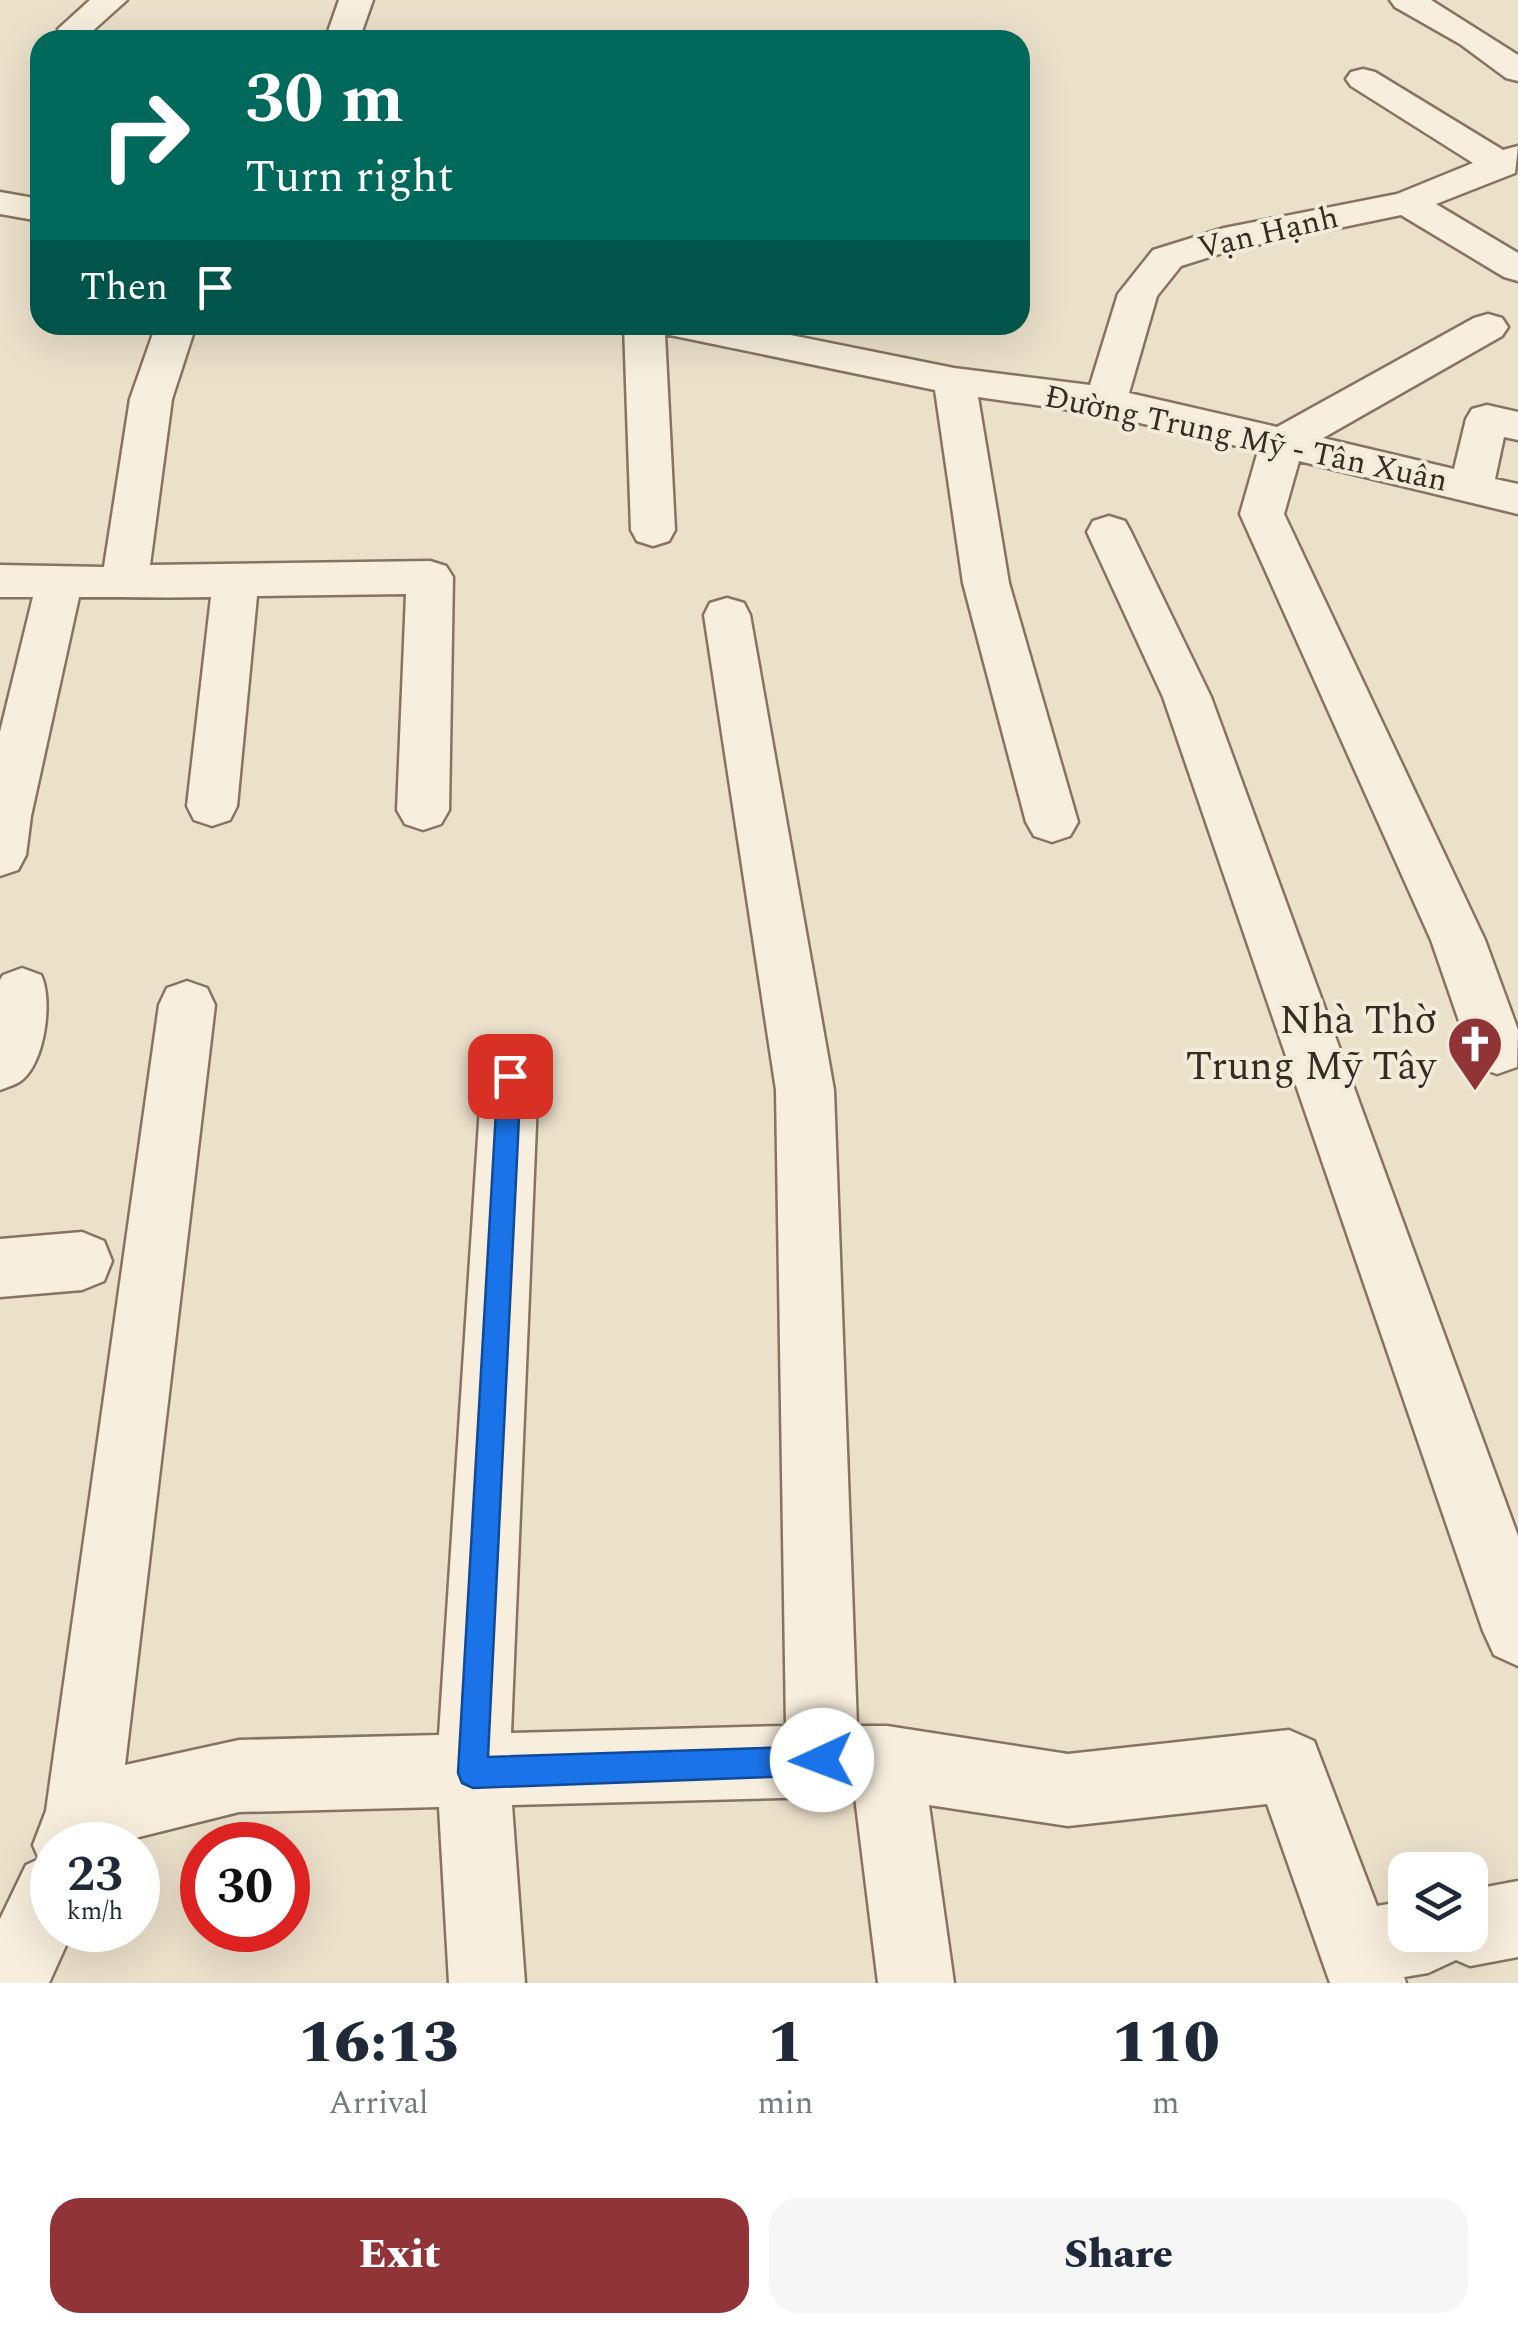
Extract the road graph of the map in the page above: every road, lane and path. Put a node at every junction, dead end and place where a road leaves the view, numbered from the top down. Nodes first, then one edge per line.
1 (110, 0) edge
2 (356, 0) edge
3 (1407, 0) edge
4 (75, 30) dead end
5 (346, 30) edge
6 (1518, 71) edge
7 (1363, 78) dead end
8 (1510, 161) edge
9 (1407, 203) junction
10 (1518, 270) edge
11 (1488, 327) dead end
12 (173, 335) edge
13 (644, 335) edge
14 (727, 335) edge
15 (954, 381) junction
16 (1106, 400) junction
17 (1518, 426) edge
18 (1282, 443) junction
19 (1504, 502) edge
20 (653, 530) dead end
21 (1110, 532) dead end
22 (60, 580) junction
23 (236, 580) junction
24 (0, 582) edge
25 (125, 582) junction
26 (727, 615) dead end
27 (212, 806) dead end
28 (423, 810) dead end
29 (1052, 822) dead end
30 (0, 855) edge
31 (22, 990) dead end
32 (187, 1005) dead end
33 (1497, 1050) dead end
34 (0, 1065) edge
35 (510, 1076) dead end
36 (82, 1260) dead end
37 (0, 1268) edge
38 (1518, 1631) edge
39 (854, 1761) junction
40 (473, 1773) junction
41 (78, 1822) edge
42 (96, 1822) edge
43 (1518, 1920) edge
44 (1488, 1925) edge
45 (30, 1939) edge
46 (1391, 1952) edge
47 (1363, 1965) edge
48 (10, 1983) edge
49 (487, 1983) edge
50 (916, 1983) edge

1 - 4 street
2 - 5 street
3 - 6 street
7 - 8 street
8 - 9 street, Vạn Hạnh
9 - 10 street
9 - 16 street, Vạn Hạnh
11 - 18 street
12 - 25 street
13 - 20 street
14 - 15 street, Đường Trung Mỹ - Tân Xuân
15 - 16 street, Đường Trung Mỹ - Tân Xuân
15 - 29 street
16 - 18 street, Đường Trung Mỹ - Tân Xuân
17 - 19 street
18 - 19 street, Đường Trung Mỹ - Tân Xuân
18 - 33 street
21 - 38 street
22 - 24 street
22 - 25 street
22 - 30 street
23 - 25 street
23 - 27 street
23 - 28 street
26 - 39 street
31 - 34 street
32 - 41 street
35 - 40 street
36 - 37 street
39 - 40 street
39 - 47 street
39 - 50 street
40 - 42 street
40 - 49 street
43 - 44 street
45 - 48 street
46 - 47 street

